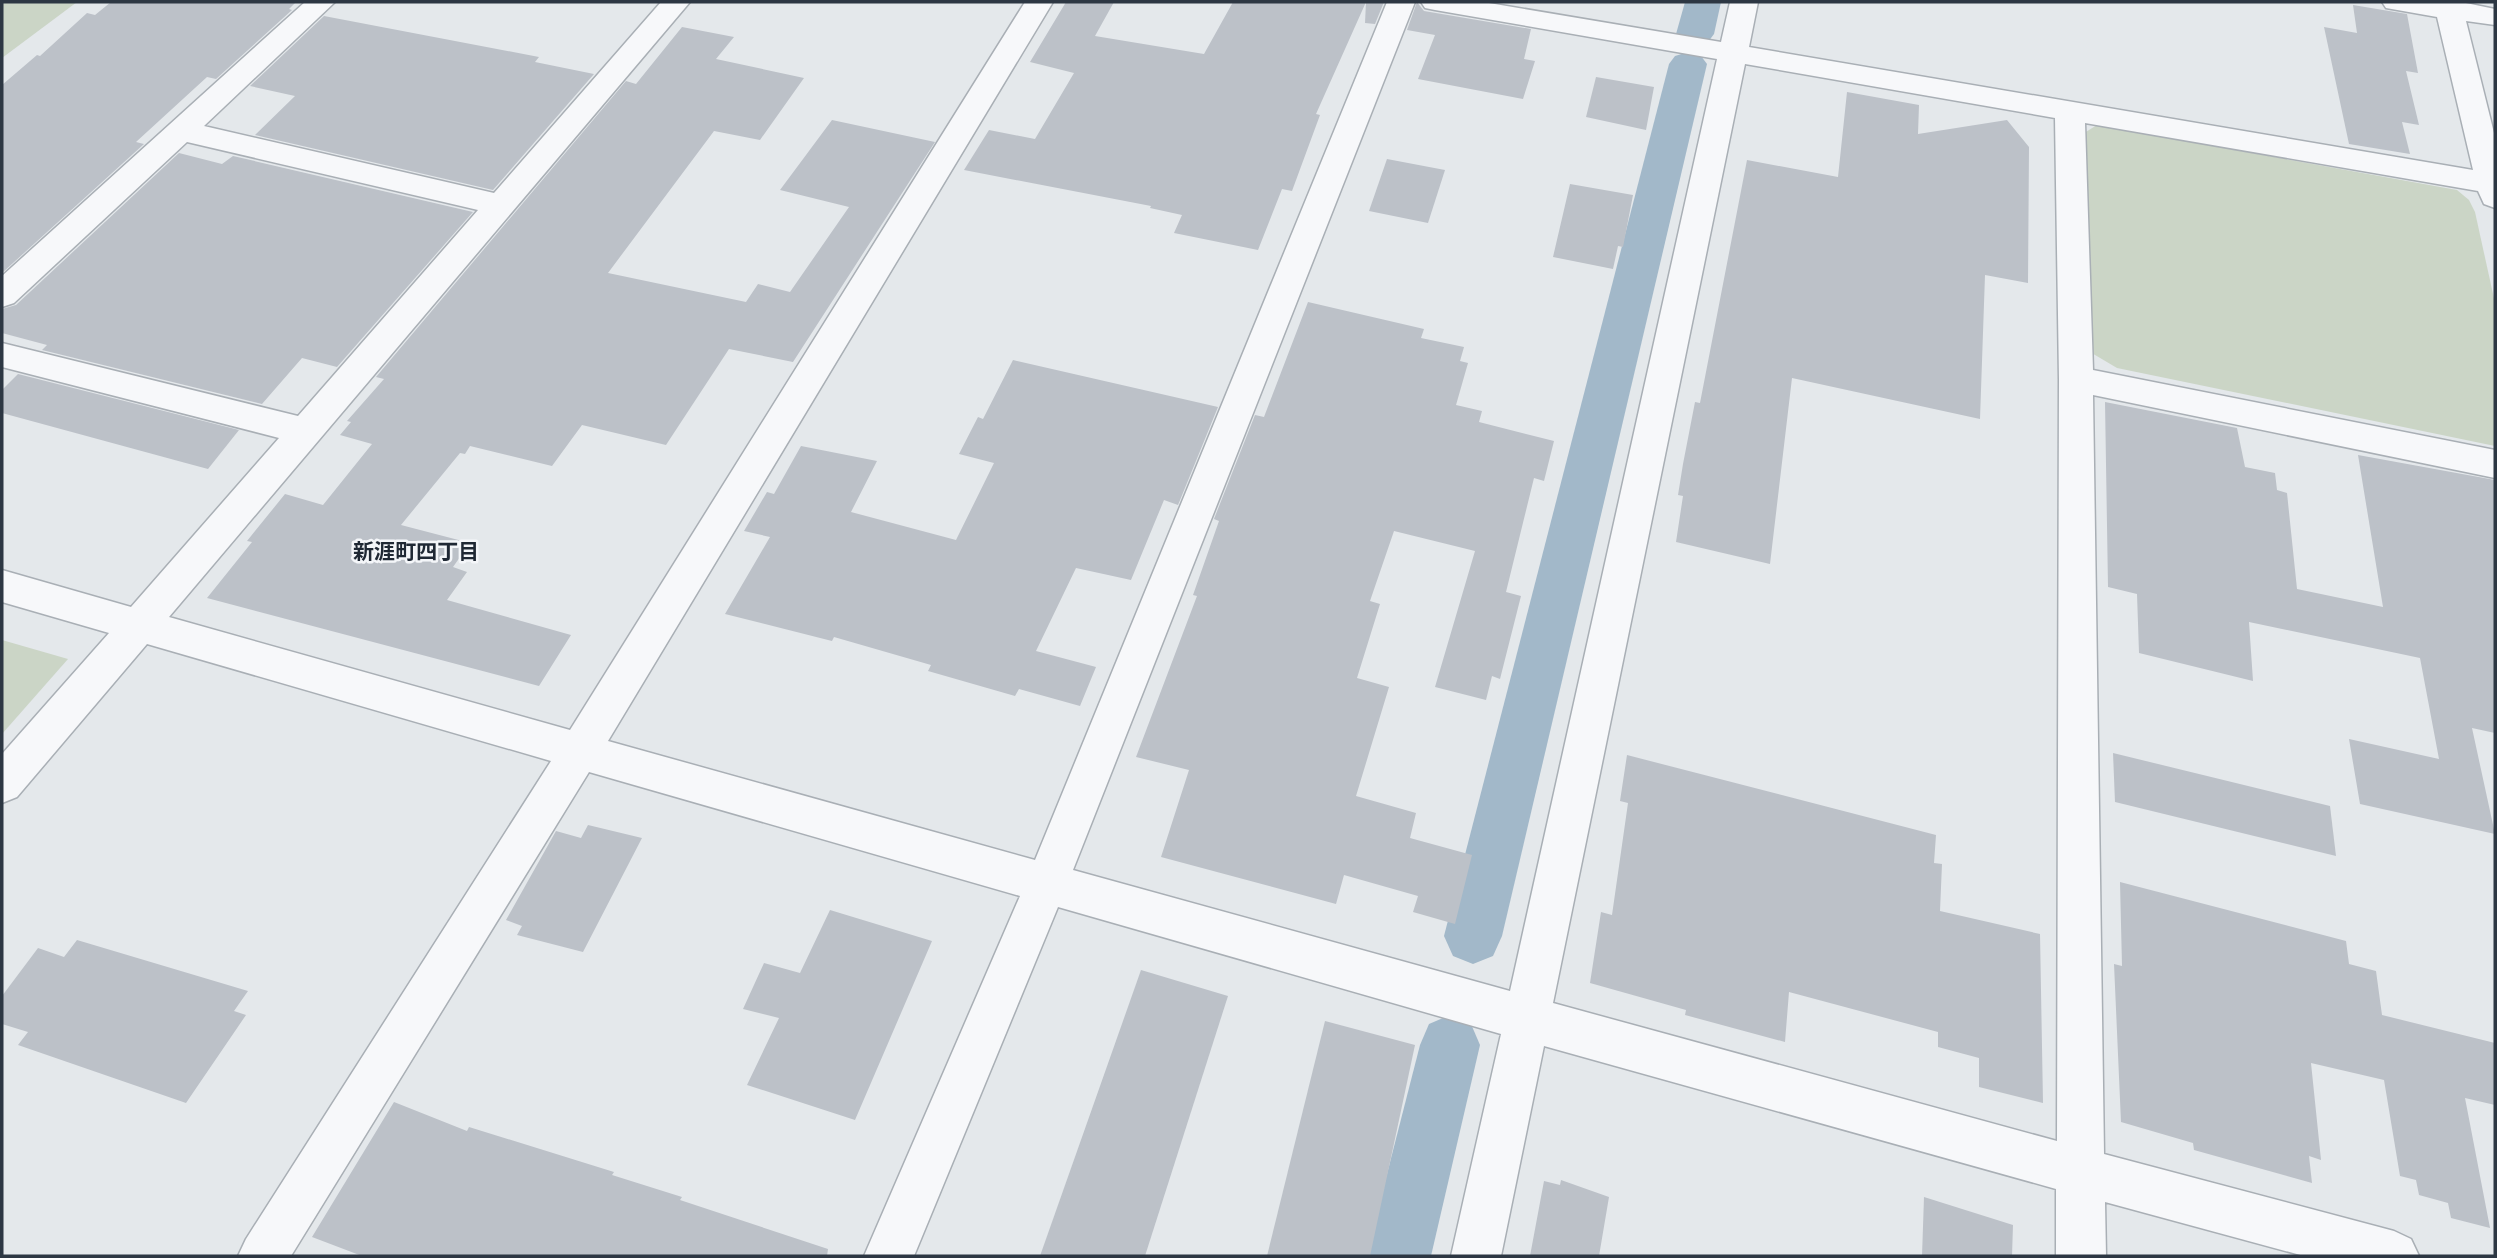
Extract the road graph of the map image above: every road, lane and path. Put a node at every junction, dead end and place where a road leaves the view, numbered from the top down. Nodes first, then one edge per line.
1 (321, 2) edge
2 (676, 2) edge
3 (1039, 2) edge
4 (1401, 2) edge
5 (1436, 2) edge
6 (1744, 2) edge
7 (2396, 2) edge
8 (2447, 5) edge
9 (2495, 18) edge
10 (1731, 54) junction
11 (2070, 113) junction
12 (181, 131) junction
13 (2494, 188) edge
14 (501, 205) junction
15 (5, 289) edge
16 (2, 355) edge
17 (2076, 379) junction
18 (308, 432) junction
19 (2495, 464) edge
20 (2, 586) edge
21 (138, 625) junction
22 (578, 752) junction
23 (2, 784) edge
24 (1047, 881) junction
25 (1529, 1018) junction
26 (2080, 1172) junction
27 (263, 1256) edge
28 (889, 1256) edge
29 (1476, 1256) edge
30 (2081, 1256) edge
31 (2394, 1256) edge

1 - 12 street
2 - 14 street
3 - 22 street
4 - 24 street
5 - 10 street
6 - 10 street
7 - 8 street
8 - 9 street
8 - 13 street
10 - 11 street
10 - 25 street
11 - 13 street
11 - 17 street
12 - 14 street
12 - 15 street
14 - 18 street
16 - 18 street
17 - 19 street
17 - 26 street
18 - 21 street
20 - 21 street
21 - 22 street
21 - 23 street
22 - 24 street
22 - 27 street
24 - 25 street
24 - 28 street
25 - 26 street
25 - 29 street
26 - 30 street
26 - 31 street

